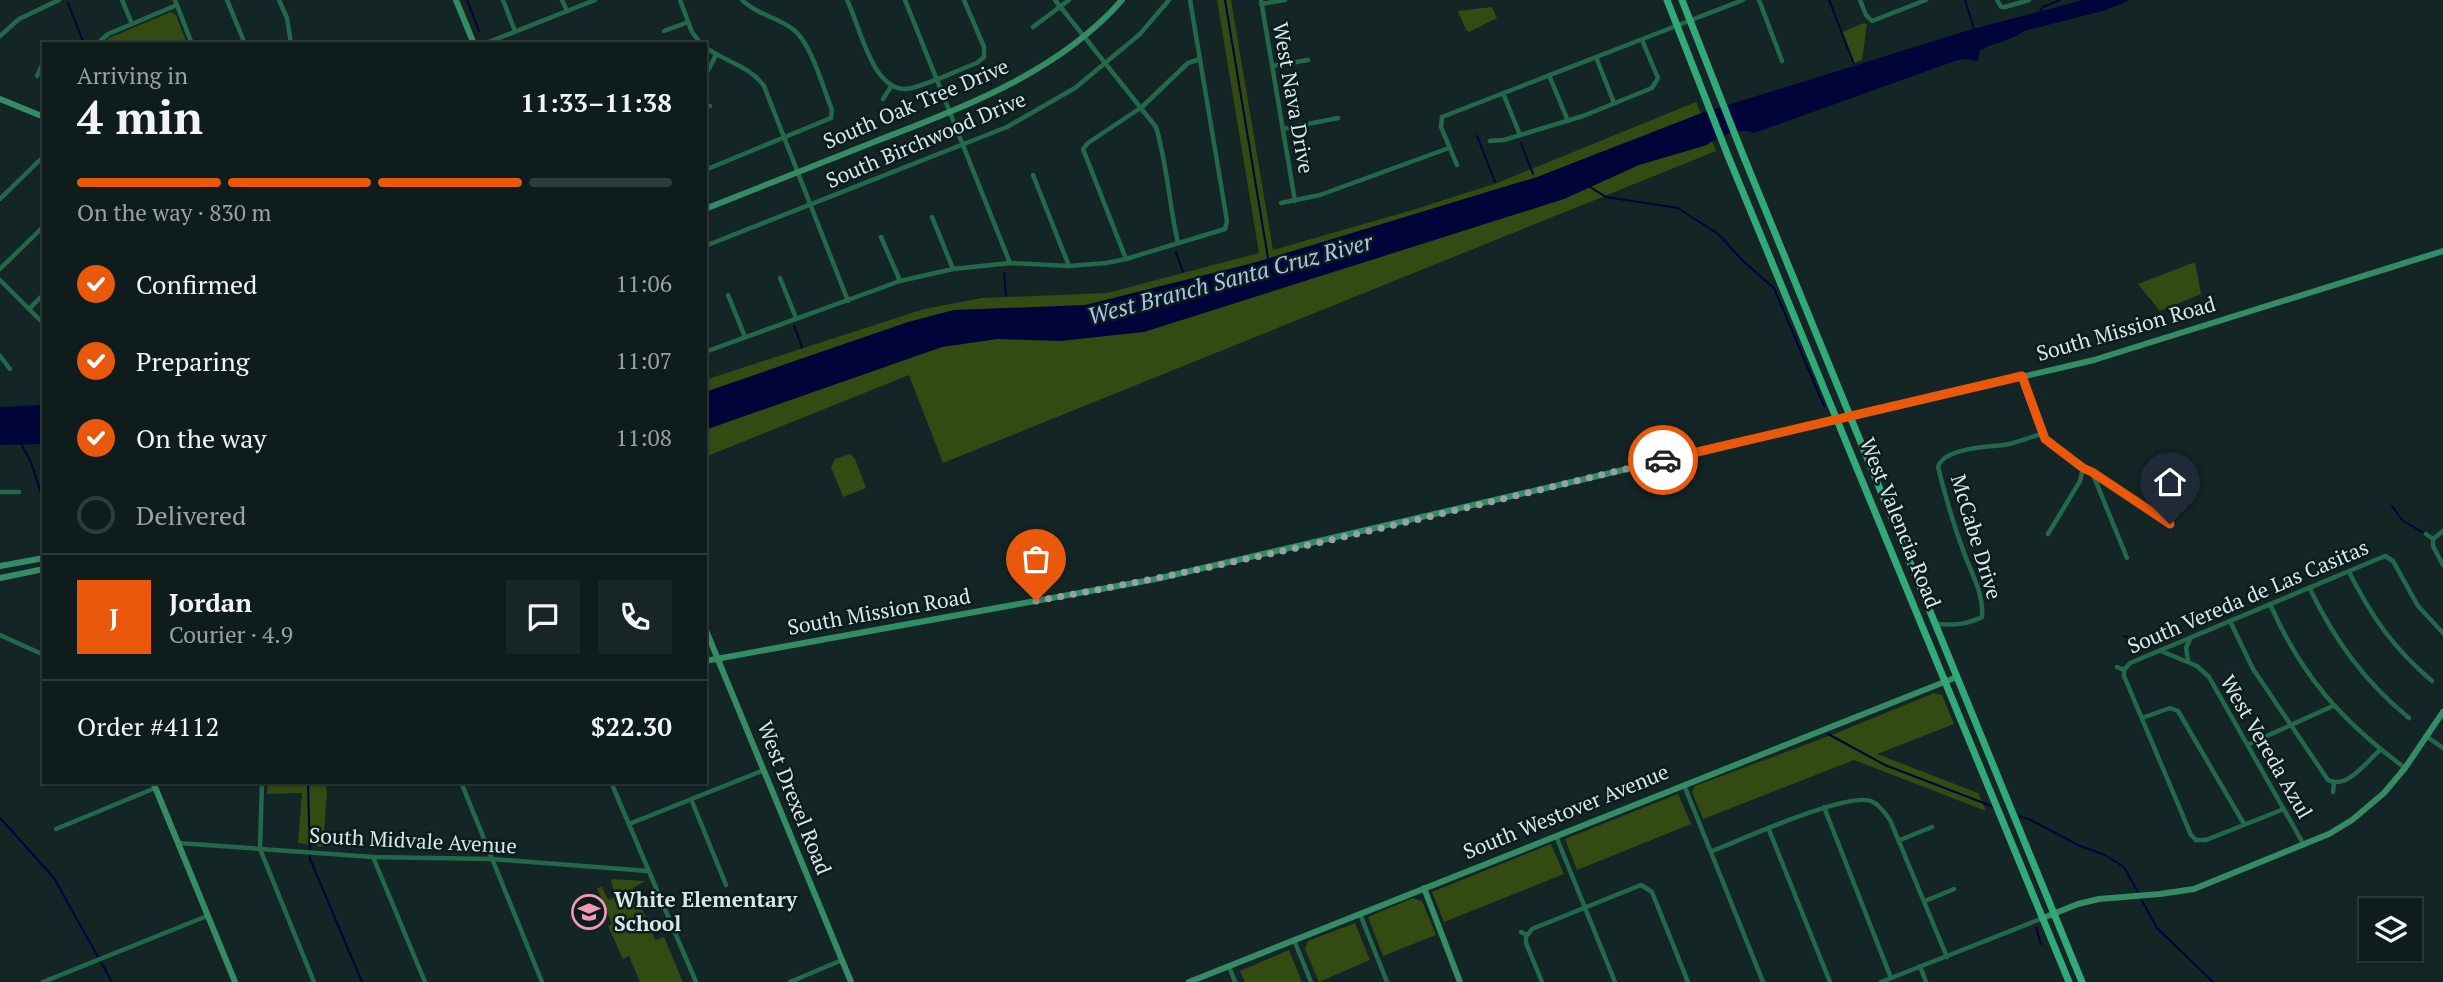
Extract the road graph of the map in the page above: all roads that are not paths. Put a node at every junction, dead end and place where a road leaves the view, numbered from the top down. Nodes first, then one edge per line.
1 (60, 0) edge
2 (122, 0) edge
3 (227, 0) edge
4 (279, 0) edge
5 (456, 0) edge
6 (503, 0) edge
7 (562, 0) edge
8 (595, 0) edge
9 (680, 0) edge
10 (742, 0) edge
11 (846, 0) edge
12 (905, 0) edge
13 (964, 0) edge
14 (1055, 0) edge
15 (1069, 0) edge
16 (1122, 0) edge
17 (1169, 0) edge
18 (1190, 0) edge
19 (1285, 0) edge
20 (1667, 0) edge
21 (1682, 0) edge
22 (1743, 0) edge
23 (1759, 0) edge
24 (1860, 0) edge
25 (1926, 0) edge
26 (1997, 0) edge
27 (2029, 0) edge
28 (1261, 2) edge
29 (176, 3) edge
30 (1060, 7) junction
31 (567, 11) junction
32 (1690, 21) junction
33 (688, 22) junction
34 (132, 23) junction
35 (1677, 25) junction
36 (1033, 27) dead end
37 (515, 31) junction
38 (664, 31) dead end
39 (0, 36) edge
40 (1084, 38) junction
41 (1643, 40) junction
42 (99, 42) edge
43 (191, 42) edge
44 (243, 42) edge
45 (291, 42) edge
46 (473, 42) edge
47 (489, 42) edge
48 (700, 42) edge
49 (707, 48) edge
50 (716, 55) junction
51 (1596, 57) junction
52 (1200, 59) junction
53 (1308, 60) dead end
54 (1782, 61) dead end
55 (1105, 64) junction
56 (42, 65) edge
57 (1272, 66) junction
58 (707, 72) edge
59 (1549, 75) junction
60 (37, 76) dead end
61 (936, 79) junction
62 (892, 85) junction
63 (1503, 93) junction
64 (0, 99) edge
65 (883, 99) dead end
66 (1614, 103) junction
67 (1142, 107) junction
68 (950, 112) junction
69 (42, 116) edge
70 (1338, 118) dead end
71 (1568, 121) junction
72 (1283, 129) junction
73 (1520, 135) junction
74 (784, 138) junction
75 (1490, 141) dead end
76 (964, 144) junction
77 (1449, 148) junction
78 (42, 158) edge
79 (1457, 166) dead end
80 (707, 169) edge
81 (798, 172) junction
82 (1033, 174) dead end
83 (0, 199) edge
84 (1295, 201) junction
85 (1282, 203) dead end
86 (811, 205) junction
87 (707, 208) edge
88 (932, 217) dead end
89 (42, 228) edge
90 (881, 237) dead end
91 (1178, 243) junction
92 (707, 245) edge
93 (2443, 251) edge
94 (1126, 259) junction
95 (1010, 263) junction
96 (1069, 266) junction
97 (0, 269) edge
98 (953, 269) junction
99 (780, 278) dead end
100 (0, 280) edge
101 (900, 281) junction
102 (728, 295) dead end
103 (42, 296) edge
104 (848, 301) junction
105 (29, 309) junction
106 (796, 318) junction
107 (42, 322) edge
108 (745, 337) junction
109 (707, 351) edge
110 (0, 356) edge
111 (10, 369) dead end
112 (2022, 376) junction
113 (1850, 416) junction
114 (1838, 418) junction
115 (2042, 434) junction
116 (2083, 468) junction
117 (2092, 472) junction
118 (0, 492) edge
119 (19, 492) dead end
120 (2170, 524) dead end
121 (2443, 531) edge
122 (2048, 534) dead end
123 (2426, 534) dead end
124 (2433, 539) junction
125 (42, 558) edge
126 (2127, 558) dead end
127 (2443, 565) edge
128 (0, 566) edge
129 (42, 569) edge
130 (2349, 572) junction
131 (0, 578) edge
132 (2310, 589) junction
133 (2270, 604) junction
134 (2230, 621) junction
135 (1936, 624) junction
136 (707, 633) edge
137 (2443, 633) edge
138 (0, 635) edge
139 (2191, 638) junction
140 (2160, 650) junction
141 (42, 654) edge
142 (718, 658) junction
143 (707, 661) edge
144 (2188, 661) junction
145 (2117, 667) dead end
146 (2124, 670) junction
147 (1957, 677) junction
148 (1946, 681) junction
149 (2432, 681) dead end
150 (2333, 706) junction
151 (2443, 712) edge
152 (2142, 718) junction
153 (2410, 718) dead end
154 (2291, 723) junction
155 (2426, 735) junction
156 (2249, 744) junction
157 (2443, 748) edge
158 (2380, 750) junction
159 (2404, 768) junction
160 (764, 770) junction
161 (2334, 783) junction
162 (262, 784) edge
163 (462, 784) edge
164 (612, 784) edge
165 (1684, 784) junction
166 (154, 785) edge
167 (2333, 792) dead end
168 (691, 799) junction
169 (1824, 807) junction
170 (2284, 808) junction
171 (629, 824) junction
172 (2244, 824) junction
173 (1931, 827) dead end
174 (56, 828) dead end
175 (1769, 830) junction
176 (1556, 835) junction
177 (1900, 840) junction
178 (2196, 840) junction
179 (177, 843) junction
180 (2304, 845) junction
181 (2193, 846) dead end
182 (260, 849) junction
183 (1712, 851) junction
184 (373, 857) junction
185 (491, 859) junction
186 (648, 871) junction
187 (726, 885) dead end
188 (1424, 888) junction
189 (1954, 888) dead end
190 (1925, 901) junction
191 (1586, 908) junction
192 (1360, 913) junction
193 (2054, 914) junction
194 (207, 916) junction
195 (2043, 918) junction
196 (1521, 932) dead end
197 (1527, 935) junction
198 (1294, 939) junction
199 (1947, 957) junction
200 (842, 960) junction
201 (1229, 965) junction
202 (1920, 966) junction
203 (1891, 978) junction
204 (43, 982) edge
205 (235, 982) edge
206 (314, 982) edge
207 (425, 982) edge
208 (542, 982) edge
209 (696, 982) edge
210 (790, 982) edge
211 (851, 982) edge
212 (1189, 982) edge
213 (1235, 982) edge
214 (1311, 982) edge
215 (1387, 982) edge
216 (1460, 982) edge
217 (1542, 982) edge
218 (1615, 982) edge
219 (1688, 982) edge
220 (1763, 982) edge
221 (1829, 982) edge
222 (1881, 982) edge
223 (1926, 982) edge
224 (2069, 982) edge
225 (2082, 982) edge

1 - 39 street
2 - 34 street
3 - 44 street
4 - 45 street
5 - 46 street
6 - 37 street
7 - 31 street
8 - 31 street
9 - 33 street
10 - 74 street
11 - 62 street
12 - 61 street
13 - 61 street
14 - 30 street
15 - 30 street
16 - 40 street, South Oak Tree Drive
17 - 55 street, South Birchwood Drive
18 - 52 street
19 - 28 street
20 - 35 main road, West Valencia Road
21 - 32 main road, West Valencia Road
22 - 32 street
23 - 54 street
24 - 25 street
26 - 27 street
28 - 57 street, West Nava Drive
29 - 34 street
29 - 43 street
30 - 36 street
30 - 40 street
31 - 37 street
32 - 35 street
32 - 113 main road, West Valencia Road
33 - 38 street
33 - 48 street
34 - 42 street
35 - 41 street
35 - 114 main road, West Valencia Road
37 - 47 street
40 - 55 street
40 - 68 street, South Oak Tree Drive
41 - 51 street
41 - 66 street
49 - 50 street
50 - 58 street
50 - 74 street
51 - 59 street
51 - 66 street
52 - 67 street
52 - 91 street
53 - 57 street
55 - 67 street
55 - 76 street, South Birchwood Drive
56 - 60 street
57 - 72 street, West Nava Drive
59 - 63 street
59 - 71 street
61 - 62 street
61 - 68 street
62 - 65 street
63 - 73 street
63 - 77 street
64 - 69 street
66 - 71 street
67 - 91 street
67 - 94 street
68 - 76 street
68 - 81 street, South Oak Tree Drive
70 - 72 street
71 - 73 street
72 - 84 street, West Nava Drive
73 - 75 street
74 - 80 street
74 - 81 street
76 - 86 street, South Birchwood Drive
76 - 95 street
77 - 79 street
77 - 84 street
78 - 83 street
81 - 86 street
81 - 87 street, South Oak Tree Drive
82 - 96 street
84 - 85 street
86 - 92 street, South Birchwood Drive
86 - 104 street
88 - 98 street
89 - 97 street
90 - 101 street
91 - 94 street
93 - 112 street, South Mission Road
94 - 96 street
95 - 96 street
95 - 98 street
98 - 101 street
99 - 106 street
100 - 105 street
101 - 104 street
102 - 108 street
103 - 105 street
104 - 106 street
105 - 107 street
106 - 108 street
108 - 109 street
110 - 111 street
112 - 113 street, South Mission Road
112 - 115 street
113 - 114 street, South Mission Road
113 - 135 main road, West Valencia Road
114 - 142 street, South Mission Road
114 - 148 main road, West Valencia Road
115 - 116 street
115 - 135 street, McCabe Drive
116 - 117 street
116 - 122 street
117 - 120 street
117 - 126 street
118 - 119 street
121 - 124 street
123 - 124 street
124 - 127 street
125 - 128 street
129 - 131 street
130 - 132 street, South Vereda de Las Casitas
130 - 137 street, South Vereda de Las Casitas
130 - 149 street
132 - 133 street, South Vereda de Las Casitas
132 - 153 street
133 - 134 street, South Vereda de Las Casitas
133 - 150 street
134 - 139 street, South Vereda de Las Casitas
134 - 154 street
135 - 147 main road, West Valencia Road
136 - 142 street, West Drexel Road
138 - 141 street
139 - 140 street, South Vereda de Las Casitas
139 - 144 street
140 - 144 street, West Vereda Azul
140 - 146 street, South Vereda de Las Casitas
142 - 143 street, South Mission Road
142 - 160 street, West Drexel Road
144 - 156 street, West Vereda Azul
145 - 146 street
146 - 152 street
147 - 148 street, South Westover Avenue
147 - 193 main road, West Valencia Road
148 - 165 street, South Westover Avenue
148 - 195 main road, West Valencia Road
150 - 154 street
150 - 158 street
151 - 155 street
152 - 172 street
152 - 178 street
154 - 156 street
154 - 161 street
155 - 157 street
155 - 159 street
156 - 170 street, West Vereda Azul
158 - 159 street
158 - 161 street
159 - 180 street
160 - 168 street
160 - 200 street, West Drexel Road
161 - 167 street
162 - 182 street
163 - 185 street
164 - 171 street
165 - 176 street, South Westover Avenue
165 - 183 street
166 - 174 street
166 - 179 street
168 - 171 street
168 - 187 street
169 - 175 street
169 - 177 street
169 - 203 street
170 - 172 street
170 - 180 street, West Vereda Azul
171 - 186 street
172 - 178 street
173 - 177 street
175 - 183 street
175 - 221 street
176 - 188 street, South Westover Avenue
176 - 191 street
177 - 190 street
178 - 181 street
179 - 182 street, South Midvale Avenue
179 - 194 street
180 - 193 street
182 - 184 street, South Midvale Avenue
182 - 206 street
183 - 220 street
184 - 185 street, South Midvale Avenue
184 - 207 street
185 - 186 street, South Midvale Avenue
185 - 208 street
186 - 209 street
188 - 192 street, South Westover Avenue
188 - 216 street
189 - 190 street
190 - 199 street
191 - 197 street
191 - 218 street
191 - 219 street
192 - 198 street, South Westover Avenue
192 - 215 street
193 - 195 street
193 - 225 main road, West Valencia Road
194 - 204 street
194 - 205 street
195 - 199 street
195 - 224 main road, West Valencia Road
196 - 197 street
197 - 217 street
198 - 201 street, South Westover Avenue
198 - 214 street
199 - 202 street
200 - 210 street
200 - 211 street, West Drexel Road
201 - 212 street, South Westover Avenue
201 - 213 street
202 - 203 street
202 - 223 street
203 - 222 street

